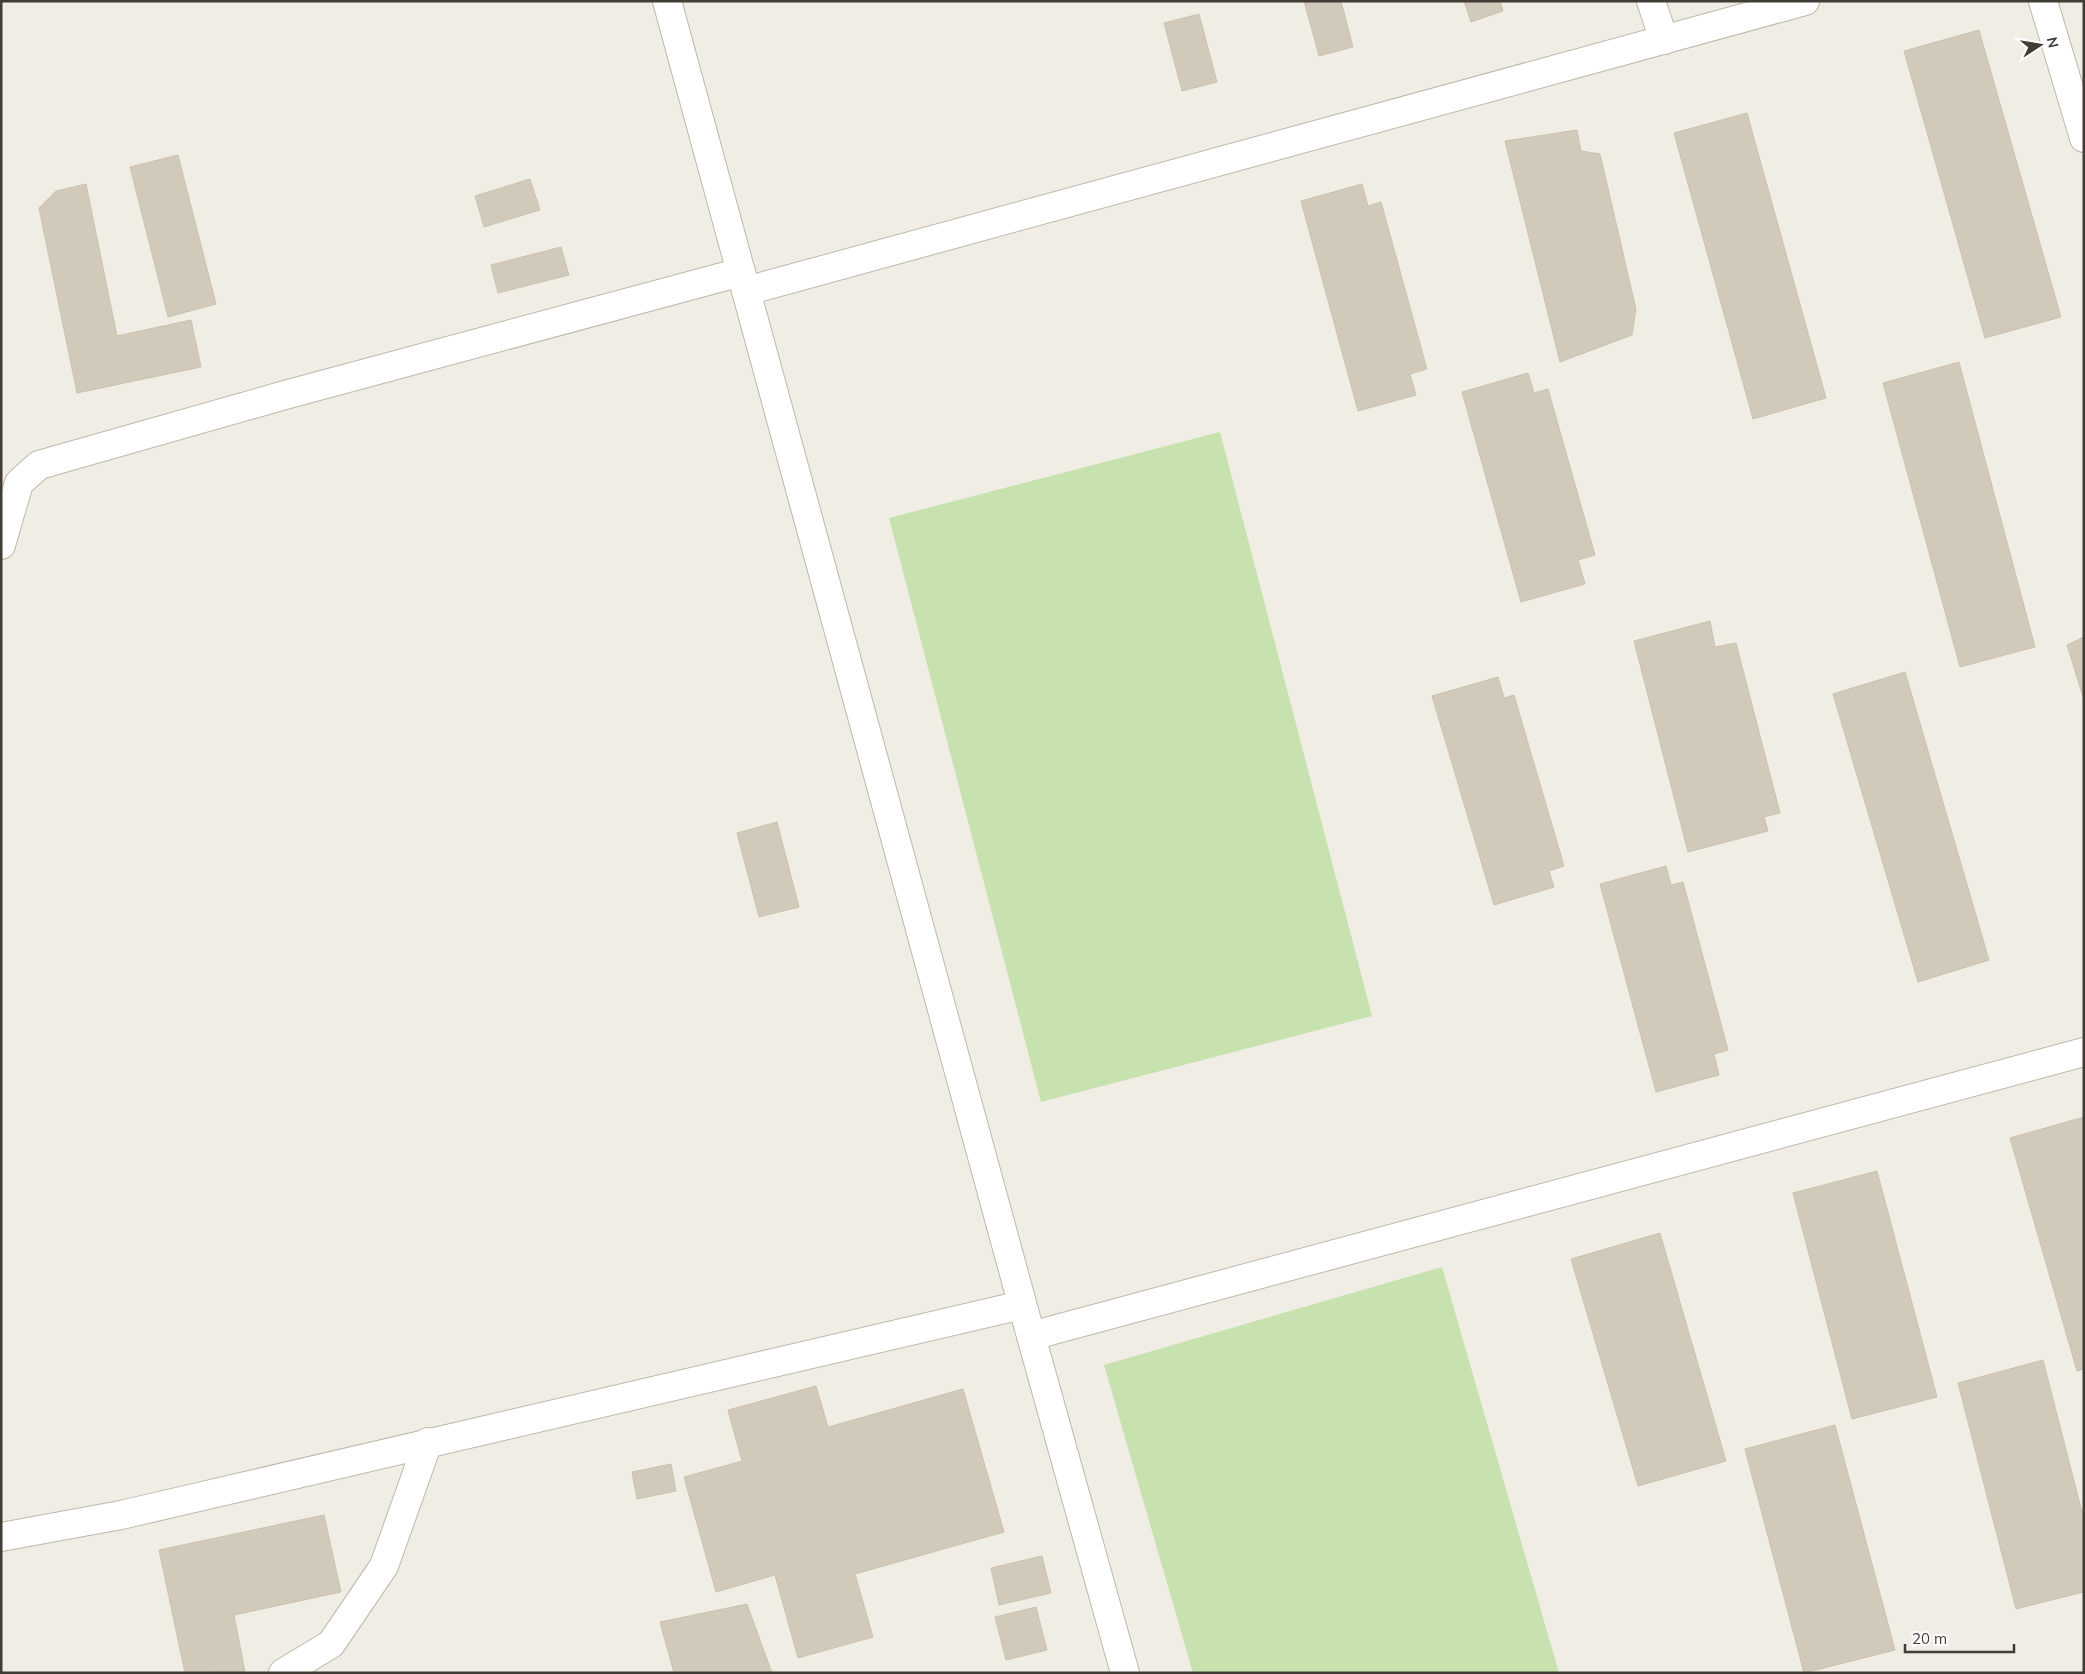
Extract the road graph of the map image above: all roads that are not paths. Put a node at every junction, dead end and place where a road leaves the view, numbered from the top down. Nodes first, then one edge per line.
1 (667, 1) edge
2 (1651, 1) edge
3 (1805, 1) edge
4 (2043, 1) edge
5 (1664, 40) junction
6 (2084, 138) edge
7 (743, 282) junction
8 (1, 545) edge
9 (2084, 1052) edge
10 (1022, 1305) junction
11 (1030, 1336) junction
12 (428, 1442) junction
13 (1, 1536) edge
14 (283, 1673) edge
15 (1125, 1673) edge

1 - 7 street
2 - 5 street
3 - 5 street
4 - 6 street
5 - 7 street
7 - 8 street
7 - 10 street
9 - 11 street
10 - 11 street
10 - 12 street
11 - 15 street
12 - 13 street
12 - 14 street

